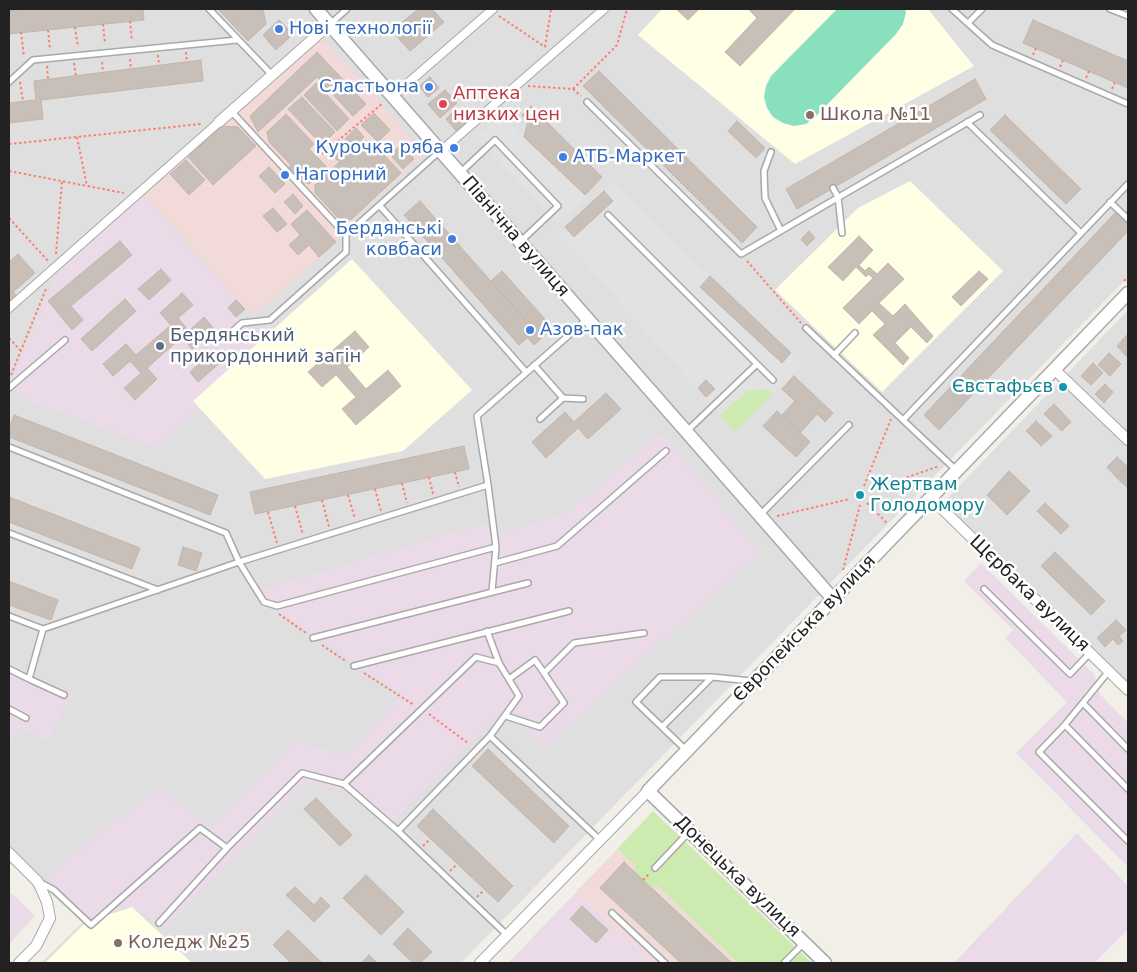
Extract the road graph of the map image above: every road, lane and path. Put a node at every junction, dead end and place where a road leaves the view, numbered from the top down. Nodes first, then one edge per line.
1 (208, 9) edge
2 (316, 9) edge
3 (347, 9) edge
4 (551, 9) edge
5 (604, 9) edge
6 (627, 9) edge
7 (952, 9) edge
8 (982, 9) edge
9 (1110, 9) edge
10 (492, 10) edge
11 (1128, 16) edge
12 (130, 21) dead end
13 (968, 23) junction
14 (103, 24) dead end
15 (330, 24) junction
16 (76, 27) dead end
17 (48, 30) dead end
18 (21, 32) dead end
19 (237, 40) junction
20 (544, 47) junction
21 (133, 50) junction
22 (553, 52) junction
23 (104, 53) junction
24 (76, 56) junction
25 (48, 59) junction
26 (25, 67) junction
27 (103, 72) dead end
28 (19, 73) junction
29 (272, 75) junction
30 (76, 76) dead end
31 (48, 79) dead end
32 (9, 82) edge
33 (515, 86) junction
34 (573, 89) junction
35 (393, 96) junction
36 (23, 102) dead end
37 (588, 102) joint
38 (1128, 104) edge
39 (231, 111) junction
40 (980, 115) dead end
41 (218, 122) junction
42 (967, 122) junction
43 (77, 137) junction
44 (9, 144) edge
45 (440, 151) junction
46 (771, 152) dead end
47 (322, 154) dead end
48 (9, 172) edge
49 (460, 173) junction
50 (62, 181) junction
51 (1128, 184) edge
52 (87, 186) junction
53 (833, 188) dead end
54 (136, 195) junction
55 (838, 197) junction
56 (1110, 202) junction
57 (380, 206) junction
58 (608, 215) dead end
59 (9, 218) edge
60 (1128, 219) edge
61 (781, 231) junction
62 (842, 233) dead end
63 (1081, 233) junction
64 (346, 235) junction
65 (520, 242) junction
66 (741, 254) junction
67 (54, 267) junction
68 (1128, 293) edge
69 (9, 308) edge
70 (586, 319) junction
71 (806, 328) joint
72 (855, 333) dead end
73 (226, 337) dead end
74 (9, 338) edge
75 (65, 340) dead end
76 (20, 351) junction
77 (834, 355) junction
78 (757, 364) junction
79 (534, 365) junction
80 (1054, 370) junction
81 (526, 372) junction
82 (9, 380) edge
83 (774, 380) dead end
84 (9, 388) edge
85 (563, 398) junction
86 (583, 399) dead end
87 (894, 412) junction
88 (540, 419) dead end
89 (903, 420) junction
90 (849, 425) dead end
91 (686, 432) junction
92 (1126, 434) edge
93 (9, 447) edge
94 (666, 451) dead end
95 (953, 467) junction
96 (455, 472) dead end
97 (429, 477) dead end
98 (402, 483) dead end
99 (488, 485) junction
100 (864, 486) dead end
101 (375, 489) dead end
102 (868, 491) dead end
103 (461, 494) junction
104 (348, 495) dead end
105 (931, 498) junction
106 (850, 499) dead end
107 (322, 500) dead end
108 (435, 502) junction
109 (867, 503) dead end
110 (295, 506) dead end
111 (860, 506) dead end
112 (409, 510) junction
113 (268, 512) dead end
114 (759, 515) junction
115 (773, 516) dead end
116 (383, 518) junction
117 (888, 524) dead end
118 (357, 526) junction
119 (9, 533) edge
120 (331, 534) junction
121 (305, 542) junction
122 (496, 546) junction
123 (279, 550) junction
124 (239, 562) junction
125 (494, 563) junction
126 (843, 570) dead end
127 (528, 583) dead end
128 (984, 589) dead end
129 (158, 590) junction
130 (492, 591) junction
131 (833, 599) junction
132 (264, 602) junction
133 (570, 611) dead end
134 (9, 616) edge
135 (43, 629) junction
136 (487, 631) junction
137 (644, 633) dead end
138 (312, 638) junction
139 (1090, 653) junction
140 (499, 663) junction
141 (354, 666) junction
142 (9, 669) edge
143 (1109, 671) junction
144 (544, 673) junction
145 (712, 677) junction
146 (29, 679) junction
147 (509, 679) junction
148 (754, 681) junction
149 (1128, 690) edge
150 (64, 695) dead end
151 (1082, 704) junction
152 (9, 709) edge
153 (422, 709) junction
154 (506, 716) junction
155 (26, 718) dead end
156 (1065, 725) junction
157 (662, 727) junction
158 (490, 736) junction
159 (1128, 749) edge
160 (476, 750) junction
161 (686, 751) junction
162 (344, 784) junction
163 (1128, 790) edge
164 (648, 791) junction
165 (398, 831) junction
166 (689, 831) junction
167 (600, 840) junction
168 (1128, 842) edge
169 (227, 848) junction
170 (9, 853) edge
171 (655, 868) dead end
172 (38, 882) junction
173 (612, 913) dead end
174 (159, 923) dead end
175 (508, 935) junction
176 (804, 943) junction
177 (19, 963) edge
178 (480, 963) edge
179 (665, 963) edge
180 (784, 963) edge
181 (825, 963) edge

1 - 19 lane
2 - 15 street, Північна вулиця
3 - 15 lane
4 - 20 path
5 - 22 street
6 - 34 path
7 - 13 lane
8 - 13 lane
9 - 11 lane
10 - 20 path
10 - 35 street
12 - 21 path
13 - 38 lane
14 - 23 path
15 - 29 street
15 - 35 street, Північна вулиця
16 - 24 path
17 - 25 path
18 - 26 path
19 - 21 lane
19 - 29 lane
20 - 22 path
21 - 23 lane
22 - 33 street
23 - 24 lane
23 - 27 path
24 - 25 lane
24 - 30 path
25 - 26 lane
25 - 31 path
26 - 28 lane
28 - 32 lane
28 - 36 path
29 - 39 street
33 - 34 path
33 - 45 street
34 - 37 path
35 - 45 street, Північна вулиця
35 - 47 path
37 - 66 lane
39 - 41 street
39 - 64 lane
40 - 42 lane
41 - 43 path
41 - 54 street
42 - 55 lane
42 - 63 lane
43 - 44 path
43 - 52 path
45 - 49 street, Північна вулиця
45 - 57 lane
46 - 61 lane
48 - 50 path
49 - 65 street, Північна вулиця
49 - 65 lane
50 - 52 path
50 - 67 path
51 - 56 lane
52 - 54 path
53 - 55 lane
54 - 67 street
55 - 61 lane
55 - 62 lane
56 - 60 lane
56 - 63 lane
57 - 64 lane
57 - 81 lane
58 - 78 lane
59 - 67 path
61 - 66 lane
63 - 89 lane
64 - 73 lane
65 - 70 street, Північна вулиця
66 - 71 path
67 - 69 street
67 - 76 path
68 - 80 street, Європейська вулиця
70 - 79 lane
70 - 91 street, Північна вулиця
71 - 77 lane
72 - 77 lane
74 - 76 path
75 - 84 lane
76 - 82 path
77 - 87 lane
78 - 83 lane
78 - 91 lane
79 - 81 lane
79 - 85 lane
80 - 92 street
80 - 95 street, Європейська вулиця
81 - 99 lane
85 - 86 lane
85 - 88 lane
87 - 89 lane
87 - 100 path
89 - 95 lane
90 - 114 lane
91 - 114 street, Північна вулиця
93 - 124 lane
94 - 125 lane
95 - 102 path
95 - 105 street, Європейська вулиця
96 - 103 path
97 - 108 path
98 - 112 path
99 - 103 lane
99 - 122 lane
101 - 116 path
103 - 108 lane
104 - 118 path
105 - 131 street, Європейська вулиця
105 - 139 street, Щєрбака вулиця
106 - 115 path
107 - 120 path
108 - 112 lane
109 - 117 path
110 - 121 path
111 - 126 path
112 - 116 lane
113 - 123 path
114 - 131 street, Північна вулиця
116 - 118 lane
118 - 120 lane
119 - 129 lane
120 - 121 lane
121 - 123 lane
122 - 125 lane
122 - 132 lane
123 - 124 lane
124 - 129 lane
124 - 132 lane
125 - 130 lane
127 - 130 lane
128 - 139 lane
129 - 135 lane
130 - 138 lane
131 - 148 street, Європейська вулиця
132 - 138 path
133 - 136 lane
134 - 135 lane
135 - 146 lane
136 - 140 lane
136 - 141 lane
137 - 144 lane
138 - 141 path
139 - 143 street, Щєрбака вулиця
140 - 147 lane
140 - 153 lane
141 - 153 path
142 - 146 lane
143 - 149 street, Щєрбака вулиця
143 - 151 lane
144 - 147 lane
144 - 154 lane
145 - 148 lane
145 - 157 lane
145 - 157 lane
146 - 150 lane
147 - 154 lane
148 - 161 street, Європейська вулиця
151 - 156 lane
151 - 159 lane
152 - 155 lane
153 - 160 path
153 - 162 lane
154 - 158 lane
156 - 163 lane
156 - 168 lane
157 - 161 lane
158 - 160 lane
158 - 167 lane
160 - 165 lane
161 - 164 street, Європейська вулиця
162 - 165 lane
162 - 169 lane
164 - 166 street, Донецька вулиця
164 - 167 street, Європейська вулиця
165 - 175 lane
166 - 171 lane
166 - 176 street, Донецька вулиця
167 - 175 street, Європейська вулиця
169 - 172 lane
169 - 174 lane
170 - 172 street
172 - 177 street
173 - 179 lane
175 - 178 street, Європейська вулиця
176 - 180 lane
176 - 181 street, Донецька вулиця

